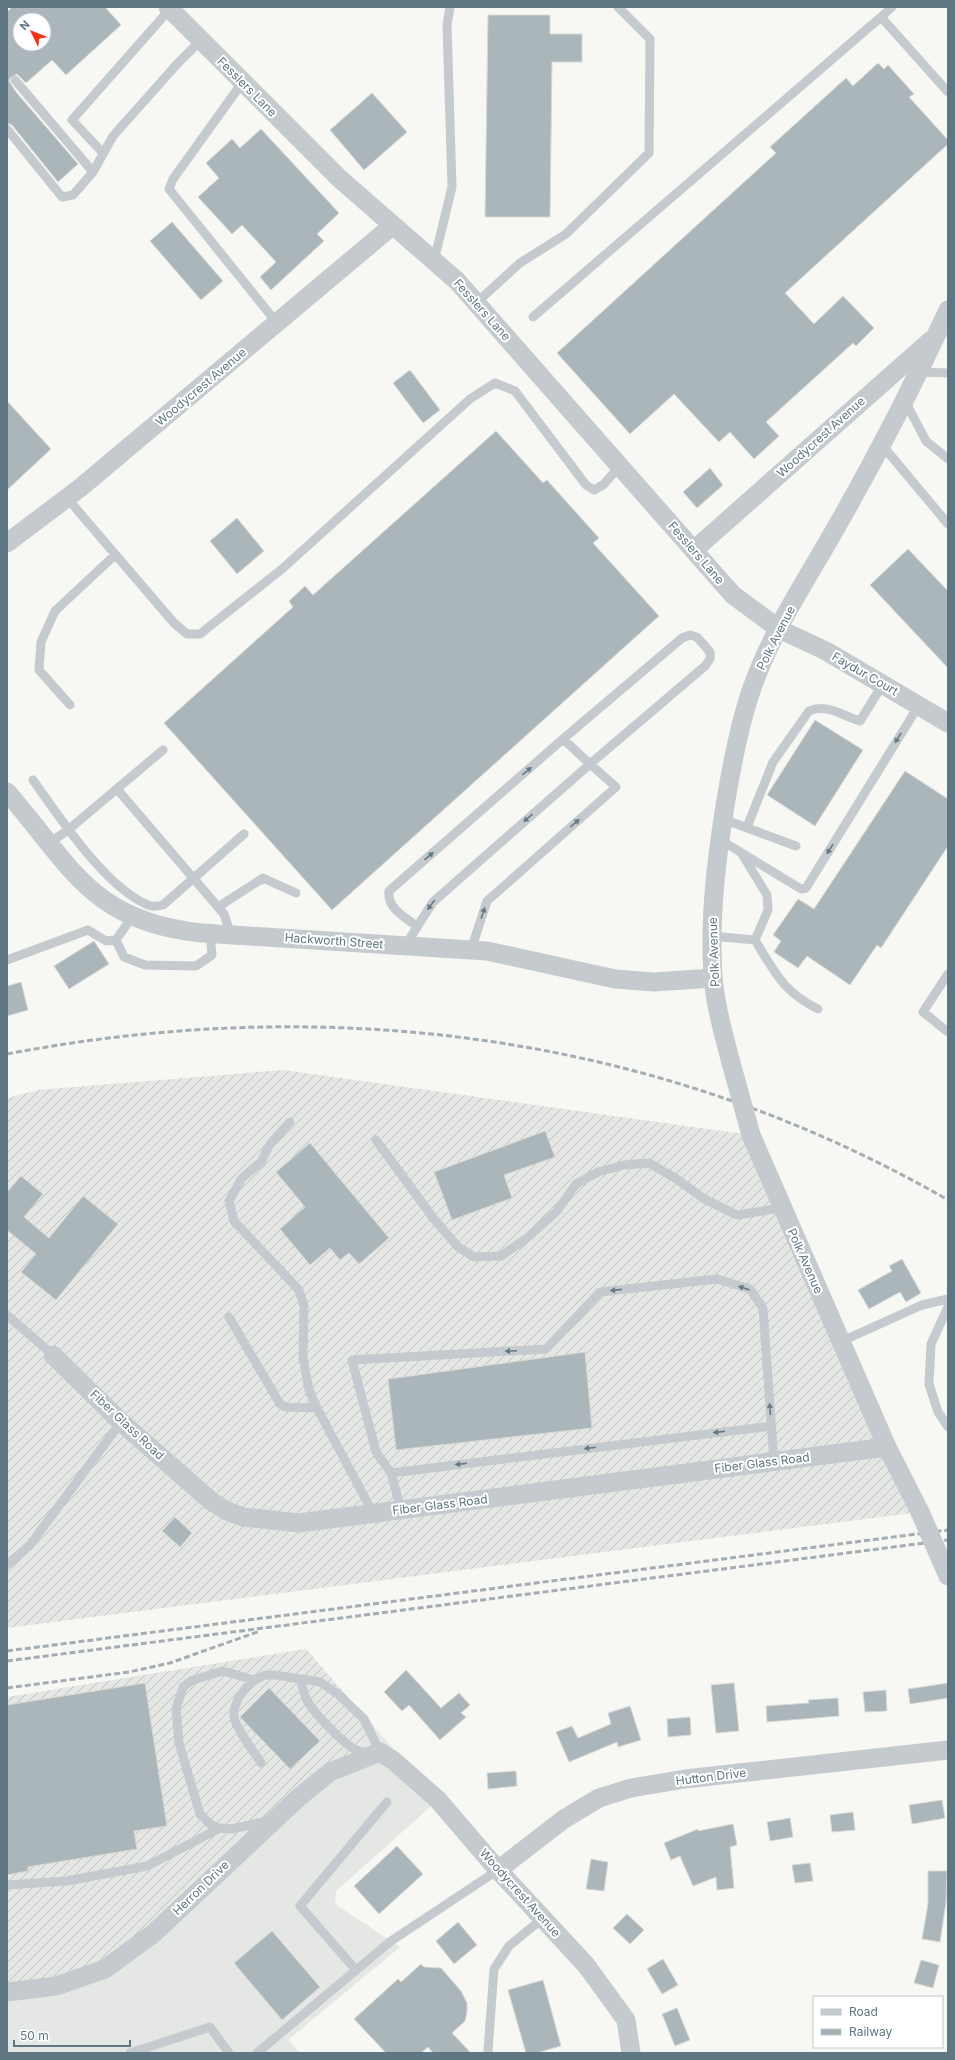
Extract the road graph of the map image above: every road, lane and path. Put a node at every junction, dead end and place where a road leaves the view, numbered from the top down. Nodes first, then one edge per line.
1 (450, 7) edge
2 (618, 7) edge
3 (892, 7) edge
4 (169, 8) edge
5 (881, 17) junction
6 (200, 41) junction
7 (15, 80) dead end
8 (242, 83) junction
9 (948, 92) edge
10 (7, 129) edge
11 (103, 153) junction
12 (93, 172) junction
13 (392, 226) junction
14 (434, 261) junction
15 (476, 303) junction
16 (948, 310) edge
17 (533, 317) dead end
18 (277, 323) junction
19 (942, 330) edge
20 (919, 372) junction
21 (948, 373) edge
22 (905, 401) junction
23 (882, 445) junction
24 (948, 459) edge
25 (620, 466) junction
26 (67, 498) junction
27 (948, 524) edge
28 (7, 543) edge
29 (694, 550) junction
30 (115, 555) junction
31 (779, 629) junction
32 (883, 684) junction
33 (919, 705) junction
34 (70, 706) dead end
35 (948, 724) edge
36 (563, 739) junction
37 (163, 750) dead end
38 (590, 764) junction
39 (33, 780) dead end
40 (117, 789) junction
41 (7, 792) edge
42 (723, 819) junction
43 (747, 827) junction
44 (68, 830) junction
45 (244, 834) dead end
46 (719, 839) junction
47 (49, 843) junction
48 (796, 846) dead end
49 (741, 853) junction
50 (194, 878) junction
51 (296, 893) dead end
52 (218, 907) junction
53 (132, 917) junction
54 (417, 926) junction
55 (210, 934) junction
56 (231, 935) junction
57 (711, 936) junction
58 (116, 940) junction
59 (755, 940) junction
60 (405, 946) junction
61 (471, 950) junction
62 (7, 960) edge
63 (948, 974) edge
64 (713, 978) junction
65 (818, 1009) dead end
66 (948, 1032) edge
67 (290, 1122) dead end
68 (376, 1140) dead end
69 (781, 1208) junction
70 (948, 1299) edge
71 (948, 1307) edge
72 (7, 1315) edge
73 (230, 1318) dead end
74 (840, 1342) junction
75 (53, 1355) joint
76 (316, 1408) junction
77 (121, 1422) junction
78 (772, 1426) junction
79 (948, 1427) edge
80 (887, 1447) junction
81 (774, 1462) junction
82 (391, 1473) junction
83 (401, 1510) junction
84 (373, 1513) junction
85 (7, 1565) edge
86 (945, 1568) edge
87 (301, 1679) junction
88 (254, 1680) junction
89 (948, 1750) edge
90 (380, 1752) junction
91 (261, 1764) dead end
92 (387, 1802) dead end
93 (275, 1820) junction
94 (220, 1828) junction
95 (498, 1870) junction
96 (7, 1886) edge
97 (543, 1918) junction
98 (356, 1970) junction
99 (7, 1992) edge
100 (488, 2051) dead end
101 (130, 2053) edge
102 (229, 2053) edge
103 (257, 2053) edge
104 (631, 2053) edge

1 - 14 lane
2 - 15 lane
3 - 5 lane
4 - 6 street, Fesslers Lane
4 - 11 lane
5 - 9 lane
5 - 17 lane
6 - 8 street, Fesslers Lane
6 - 11 lane
7 - 12 lane
8 - 13 street, Fesslers Lane
8 - 18 lane
10 - 12 lane
11 - 12 lane
13 - 14 street, Fesslers Lane
13 - 18 street, Woodycrest Avenue
14 - 15 street, Fesslers Lane
15 - 25 street, Fesslers Lane
16 - 19 street, Polk Avenue
18 - 26 street, Woodycrest Avenue
19 - 20 street, Polk Avenue
19 - 29 street, Woodycrest Avenue
20 - 21 lane
20 - 22 street, Polk Avenue
22 - 23 street, Polk Avenue
22 - 24 lane
23 - 27 lane
23 - 31 street, Polk Avenue
25 - 29 street, Fesslers Lane
25 - 30 lane
26 - 28 street, Woodycrest Avenue
26 - 30 lane
29 - 31 street, Fesslers Lane
30 - 34 lane
31 - 32 street, Faydur Court
31 - 42 street, Polk Avenue
32 - 33 street, Faydur Court
32 - 43 lane
33 - 35 street, Faydur Court
33 -> 49 lane
36 - 38 lane
36 - 38 lane
54 -> 36 lane
37 - 40 lane
38 -> 54 lane
61 -> 38 lane
39 - 44 lane
40 - 44 lane
40 - 50 lane
41 - 47 street, Hackworth Street
42 - 43 lane
42 - 46 street, Polk Avenue
43 - 48 lane
44 - 47 lane
44 - 50 lane
45 - 50 lane
46 - 49 lane
46 - 57 street, Polk Avenue
47 - 53 street, Hackworth Street
49 - 59 lane
50 - 52 lane
51 - 52 lane
52 - 56 lane
53 - 55 street, Hackworth Street
53 - 58 lane
54 - 60 lane
55 - 56 street, Hackworth Street
55 - 58 lane
56 - 60 street, Hackworth Street
57 - 59 lane
57 - 64 street, Polk Avenue
58 - 62 lane
59 - 65 lane
60 - 61 street, Hackworth Street
61 - 64 street, Hackworth Street
63 - 66 lane
64 - 69 street, Polk Avenue, bridge
67 - 76 lane
68 - 69 lane
69 - 74 street, Polk Avenue
70 - 74 lane
71 - 79 lane
72 - 75 lane
73 - 76 lane
74 - 80 street, Polk Avenue
75 - 77 street, Fiber Glass Road
76 - 84 lane
77 - 84 street, Fiber Glass Road
77 - 85 lane
78 - 81 lane
78 -> 82 lane
78 -> 82 lane
80 - 81 street, Fiber Glass Road
80 - 86 street, Polk Avenue, bridge
81 - 83 street, Fiber Glass Road
82 - 83 lane
83 - 84 street, Fiber Glass Road
87 - 88 lane
87 - 90 lane
87 - 90 lane
88 - 91 lane
88 - 94 lane
89 - 95 street, Hutton Drive
90 - 93 street, Herron Drive
90 - 95 street, Woodycrest Avenue
92 - 98 lane
93 - 94 lane
93 - 99 street, Herron Drive
94 - 96 lane
95 - 97 street, Woodycrest Avenue
95 - 98 lane
97 - 100 lane
97 - 104 street, Woodycrest Avenue
98 - 103 lane
101 - 102 lane

